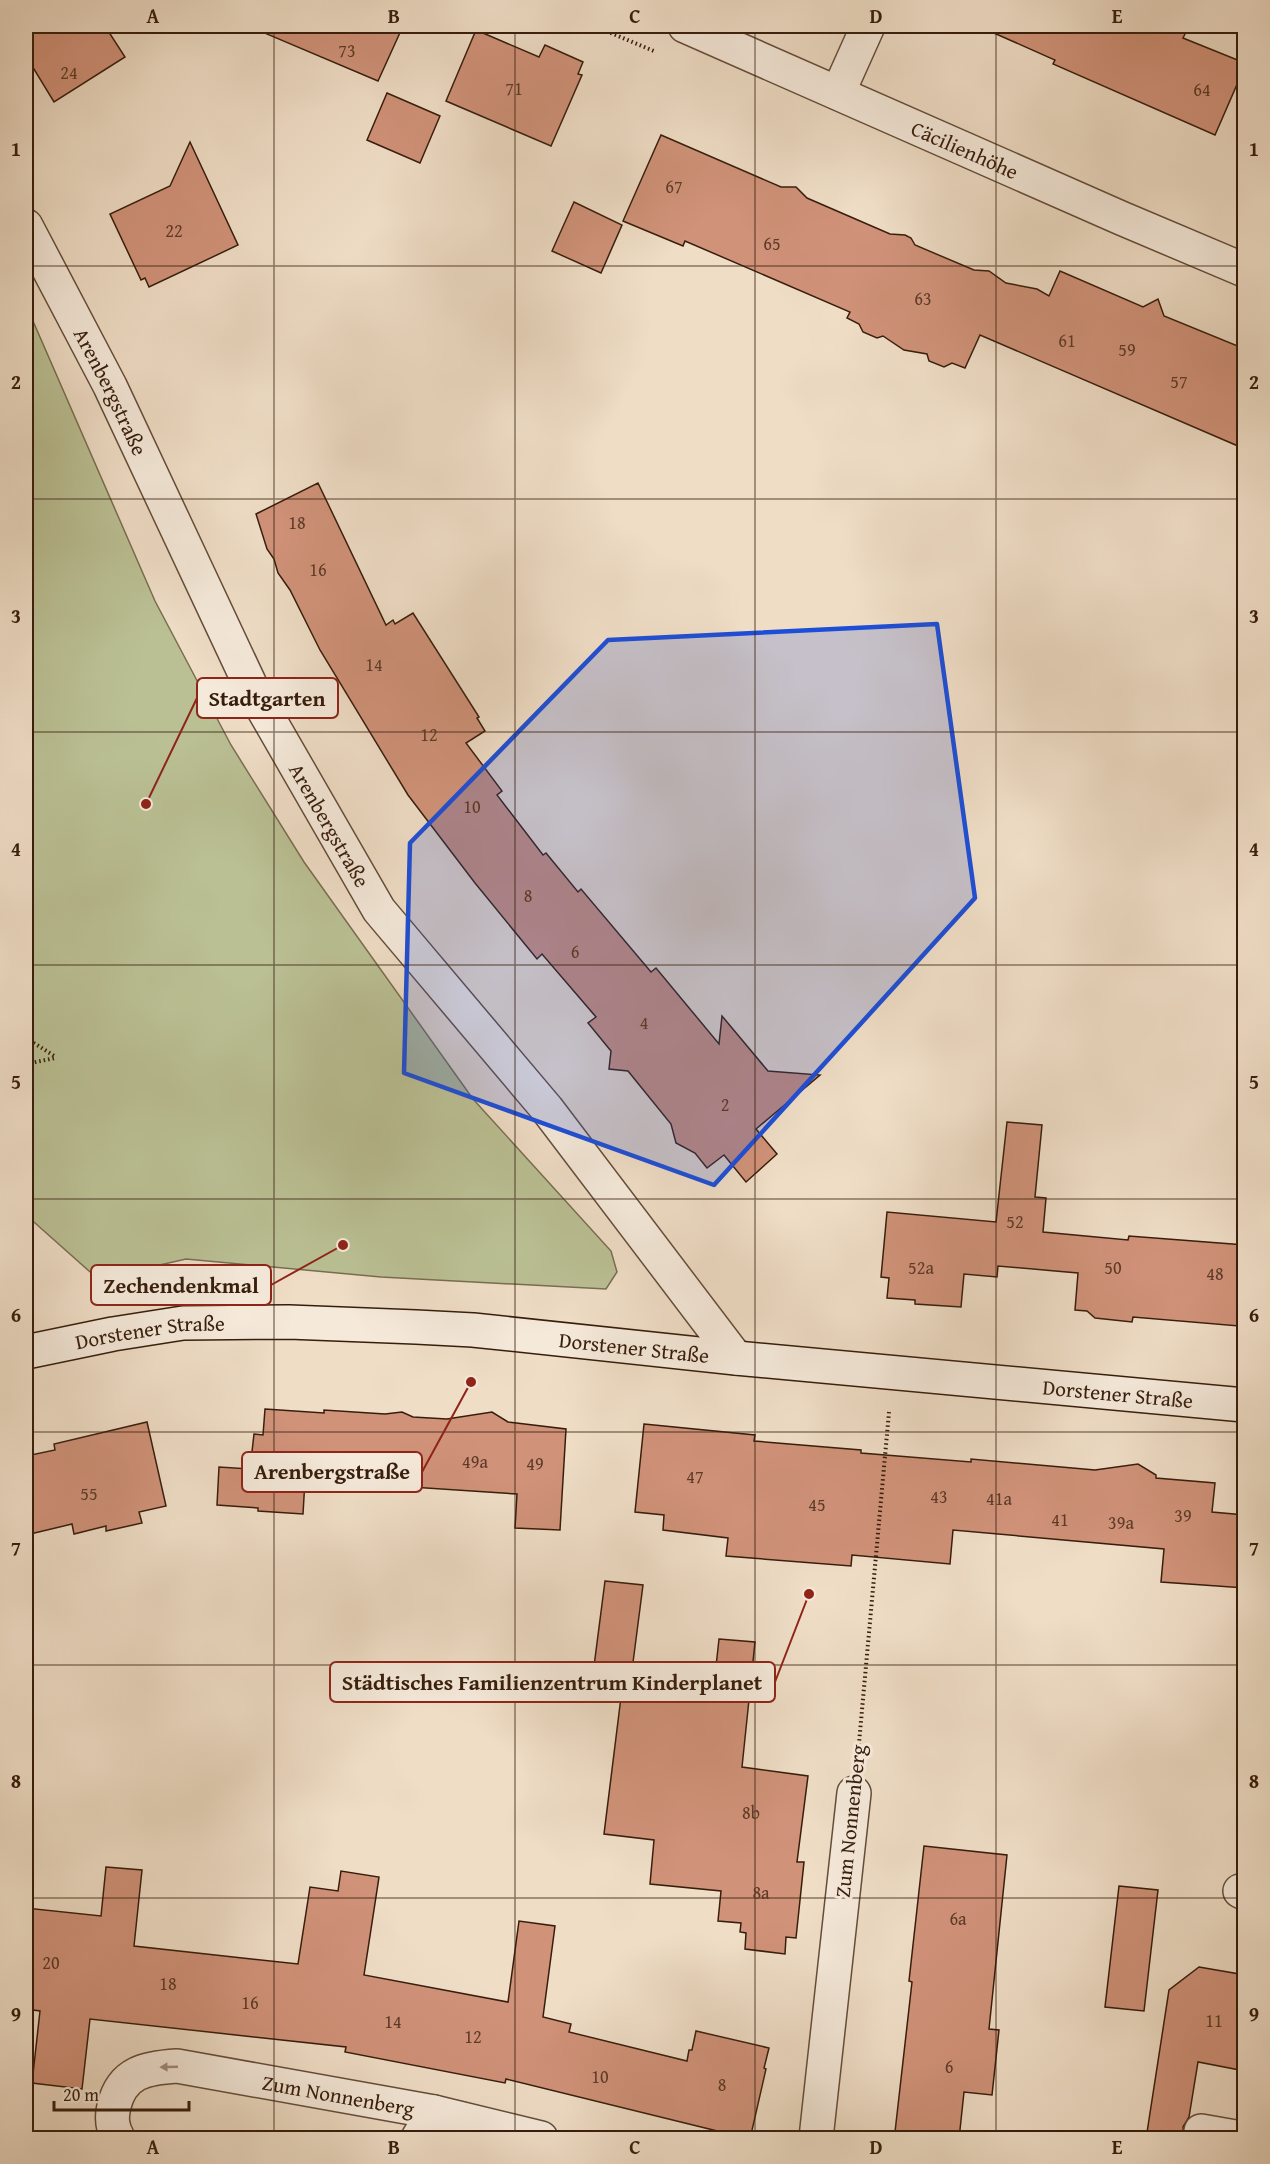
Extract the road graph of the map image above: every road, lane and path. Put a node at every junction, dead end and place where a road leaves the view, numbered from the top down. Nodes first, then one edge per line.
1 (685, 26) edge
2 (868, 26) edge
3 (838, 93) junction
4 (26, 226) edge
5 (1245, 270) edge
6 (26, 1038) edge
7 (26, 1064) edge
8 (26, 1352) edge
9 (736, 1358) junction
10 (893, 1373) junction
11 (1245, 1405) edge
12 (854, 1793) joint
13 (426, 2125) edge
14 (1201, 2132) dead end
15 (118, 2139) edge
16 (541, 2139) edge
17 (816, 2139) edge
18 (1241, 2139) edge

1 - 3 street, Cäcilienhöhe
2 - 3 street
3 - 5 street, Cäcilienhöhe
4 - 9 street, Arenbergstraße
6 - 7 path
8 - 9 street, Dorstener Straße
9 - 10 street, Dorstener Straße
10 - 11 street, Dorstener Straße
10 - 12 path, Zum Nonnenberg
12 - 17 street, Zum Nonnenberg
13 -> 15 street, Zum Nonnenberg
13 - 16 street, Zum Nonnenberg
14 - 18 street

